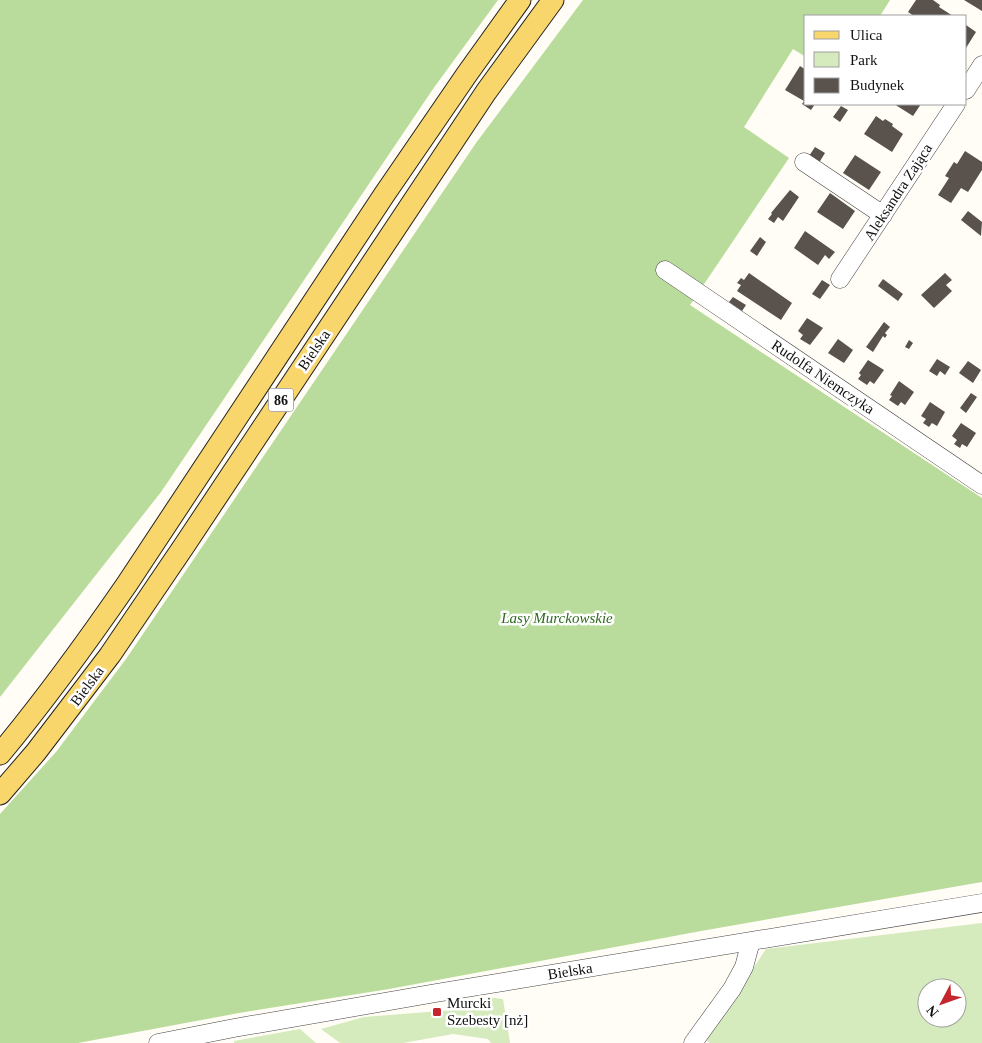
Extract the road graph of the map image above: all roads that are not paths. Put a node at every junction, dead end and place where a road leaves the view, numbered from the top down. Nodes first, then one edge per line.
1 (520, 0) edge
2 (553, 0) edge
3 (982, 65) edge
4 (967, 88) edge
5 (955, 105) edge
6 (804, 162) dead end
7 (883, 214) junction
8 (665, 270) dead end
9 (840, 280) dead end
10 (982, 485) edge
11 (0, 754) edge
12 (0, 794) edge
13 (982, 903) edge
14 (751, 941) junction
15 (158, 1043) edge
16 (693, 1043) edge

1 - 11 main road, Bielska / 86
2 - 12 main road, Bielska / 86
3 - 4 street
5 - 7 street, Aleksandra Zająca
6 - 7 street
7 - 9 street, Aleksandra Zająca
8 - 10 street, Rudolfa Niemczyka
13 - 14 street, Bielska
14 - 15 street, Bielska
14 - 16 street

